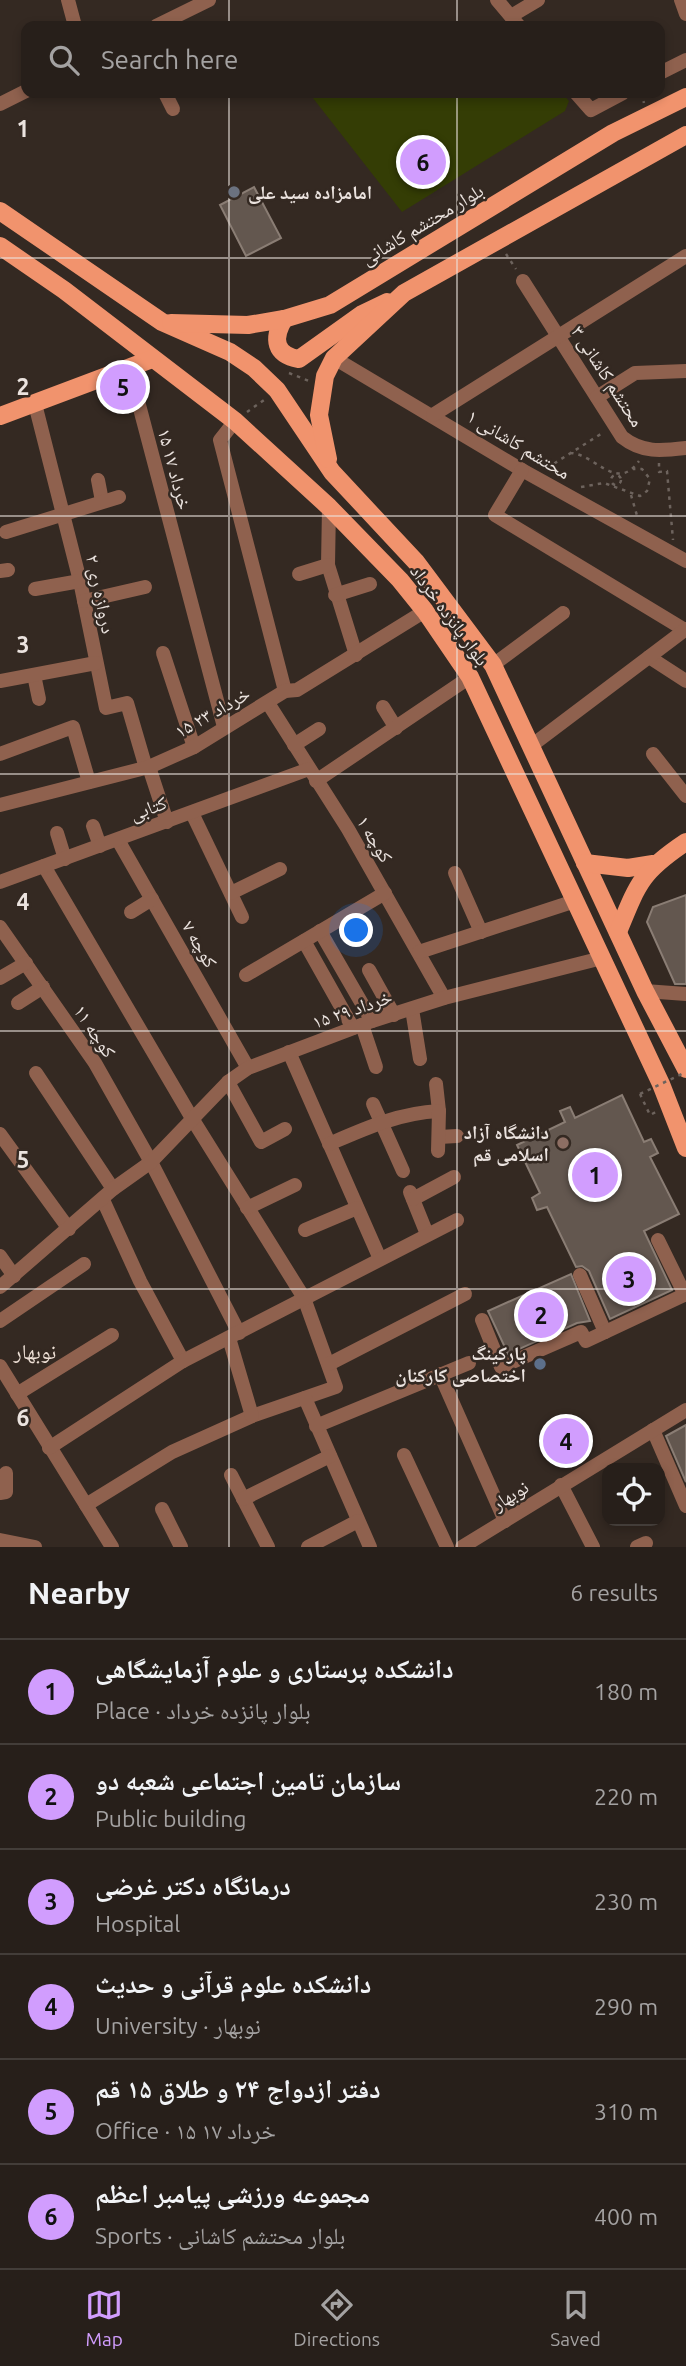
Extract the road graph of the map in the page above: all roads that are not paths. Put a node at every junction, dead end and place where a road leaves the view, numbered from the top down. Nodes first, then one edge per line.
1 (68, 0) edge
2 (209, 0) edge
3 (497, 0) edge
4 (538, 0) edge
5 (681, 0) edge
6 (686, 14) edge
7 (74, 21) edge
8 (166, 21) edge
9 (515, 21) edge
10 (686, 60) edge
11 (665, 71) edge
12 (21, 94) edge
13 (686, 97) edge
14 (168, 98) edge
15 (580, 98) edge
16 (614, 98) edge
17 (0, 104) edge
18 (173, 109) dead end
19 (686, 135) edge
20 (0, 211) edge
21 (0, 246) edge
22 (686, 256) edge
23 (523, 281) road end
24 (404, 293) junction
25 (284, 319) junction
26 (162, 322) junction
27 (559, 335) junction
28 (334, 358) junction
29 (152, 359) junction
30 (129, 367) junction
31 (686, 371) edge
32 (597, 397) junction
33 (34, 404) junction
34 (433, 415) junction
35 (0, 416) edge
36 (235, 421) junction
37 (686, 448) edge
38 (522, 471) junction
39 (332, 472) junction
40 (98, 480) dead end
41 (119, 496) dead end
42 (102, 501) junction
43 (329, 507) junction
44 (63, 513) junction
45 (6, 532) dead end
46 (686, 550) edge
47 (667, 551) junction
48 (686, 561) edge
49 (328, 565) junction
50 (299, 574) dead end
51 (80, 581) junction
52 (370, 584) dead end
53 (145, 587) dead end
54 (35, 589) dead end
55 (335, 596) junction
56 (84, 601) junction
57 (425, 611) junction
58 (563, 613) dead end
59 (685, 629) edge
60 (163, 653) dead end
61 (356, 655) junction
62 (649, 657) junction
63 (96, 663) junction
64 (493, 664) junction
65 (34, 675) junction
66 (470, 677) junction
67 (0, 681) edge
68 (686, 681) edge
69 (285, 691) junction
70 (39, 699) dead end
71 (268, 703) junction
72 (383, 707) dead end
73 (224, 727) junction
74 (396, 728) junction
75 (318, 729) dead end
76 (294, 745) junction
77 (531, 746) junction
78 (194, 747) junction
79 (0, 754) edge
80 (653, 754) dead end
81 (147, 767) junction
82 (313, 775) junction
83 (89, 782) junction
84 (686, 796) edge
85 (0, 805) edge
86 (192, 813) junction
87 (167, 822) junction
88 (93, 826) dead end
89 (57, 833) dead end
90 (118, 840) junction
91 (686, 842) edge
92 (100, 846) junction
93 (65, 859) junction
94 (585, 863) junction
95 (653, 864) junction
96 (44, 866) junction
97 (280, 869) dead end
98 (455, 873) dead end
99 (0, 882) edge
100 (231, 893) junction
101 (385, 893) junction
102 (152, 899) junction
103 (575, 901) junction
104 (131, 912) dead end
105 (242, 917) dead end
106 (21, 929) dead end
107 (320, 931) junction
108 (481, 932) junction
109 (618, 932) junction
110 (4, 938) edge
111 (304, 941) junction
112 (419, 953) junction
113 (602, 958) junction
114 (26, 963) junction
115 (369, 970) dead end
116 (246, 975) dead end
117 (0, 978) edge
118 (43, 987) junction
119 (645, 991) junction
120 (686, 994) edge
121 (444, 999) junction
122 (18, 1003) dead end
123 (412, 1009) junction
124 (394, 1015) junction
125 (362, 1025) junction
126 (289, 1052) junction
127 (420, 1059) dead end
128 (376, 1067) dead end
129 (248, 1068) junction
130 (686, 1071) edge
131 (36, 1073) dead end
132 (228, 1082) junction
133 (436, 1084) dead end
134 (373, 1104) dead end
135 (439, 1111) junction
136 (194, 1120) junction
137 (379, 1122) junction
138 (285, 1129) dead end
139 (0, 1135) edge
140 (457, 1136) dead end
141 (684, 1141) edge
142 (329, 1144) junction
143 (151, 1162) junction
144 (403, 1171) dead end
145 (454, 1177) dead end
146 (295, 1185) dead end
147 (108, 1195) junction
148 (247, 1208) junction
149 (357, 1208) junction
150 (457, 1220) dead end
151 (69, 1229) junction
152 (305, 1230) dead end
153 (427, 1234) junction
154 (658, 1240) dead end
155 (0, 1256) edge
156 (380, 1259) junction
157 (83, 1264) dead end
158 (580, 1275) dead end
159 (14, 1276) junction
160 (0, 1287) edge
161 (465, 1294) dead end
162 (685, 1295) edge
163 (304, 1298) junction
164 (482, 1320) dead end
165 (0, 1321) edge
166 (605, 1332) junction
167 (112, 1335) dead end
168 (234, 1335) junction
169 (183, 1361) junction
170 (469, 1363) dead end
171 (329, 1364) junction
172 (0, 1366) edge
173 (440, 1374) junction
174 (17, 1394) junction
175 (305, 1398) junction
176 (686, 1410) edge
177 (252, 1416) junction
178 (316, 1426) junction
179 (653, 1430) junction
180 (49, 1448) junction
181 (404, 1455) dead end
182 (330, 1456) junction
183 (6, 1473) dead end
184 (231, 1475) dead end
185 (561, 1485) junction
186 (0, 1493) edge
187 (243, 1499) junction
188 (86, 1506) junction
189 (686, 1506) edge
190 (162, 1509) dead end
191 (358, 1521) junction
192 (505, 1521) junction
193 (0, 1540) edge
194 (480, 1542) edge
195 (29, 1546) edge
196 (113, 1547) edge
197 (181, 1547) edge
198 (268, 1547) edge
199 (308, 1547) edge
200 (370, 1547) edge
201 (447, 1547) edge
202 (462, 1547) edge
203 (593, 1547) edge

1 - 7 street
2 - 8 street
3 - 9 street
4 - 9 street
5 - 6 street
10 - 11 street
12 - 17 street
13 - 25 main road, بلوار محتشم کاشانی
14 - 18 street
15 - 16 street
19 - 24 main road
20 - 26 main road, بلوار پانزده خرداد
21 - 29 main road, بلوار پانزده خرداد
22 - 27 street
23 - 27 street, محتشم کاشانی ۳
24 - 25 main road
24 - 28 main road
25 - 26 main road, بلوار محتشم کاشانی
26 - 39 main road, بلوار پانزده خرداد
27 - 32 street, محتشم کاشانی ۳
27 - 34 street
28 - 34 street, محتشم کاشانی ۱
28 - 39 main road
29 - 30 main road
29 - 36 main road, بلوار پانزده خرداد
30 - 33 main road
30 - 73 street, ۱۵ خرداد ۱۷
31 - 32 street
32 - 37 street, محتشم کاشانی ۳
33 - 35 main road
33 - 44 street, دروازه ری ۲
34 - 38 street, محتشم کاشانی ۱
36 - 43 main road, بلوار پانزده خرداد
36 - 69 street
38 - 47 street, محتشم کاشانی ۱
38 - 59 street
39 - 64 main road, بلوار پانزده خرداد
40 - 42 street
41 - 42 street
42 - 44 street
43 - 49 street
43 - 57 main road, بلوار پانزده خرداد
44 - 45 street
44 - 51 street, دروازه ری ۲
46 - 47 street
47 - 48 street, محتشم کاشانی ۱
49 - 50 street
49 - 55 street
51 - 54 street
51 - 56 street, دروازه ری ۲
52 - 55 street
53 - 56 street
55 - 61 street
56 - 63 street, دروازه ری ۲
57 - 61 street, ۱۵ خرداد ۲۳
57 - 66 main road, بلوار پانزده خرداد
58 - 64 street
59 - 62 street
60 - 78 street
61 - 69 street, ۱۵ خرداد ۲۳
62 - 68 street
62 - 77 street
63 - 65 street
63 - 81 street, دروازه ری ۲
64 - 77 main road, بلوار پانزده خرداد
65 - 67 street
65 - 70 street
66 - 74 street, کتابی
66 - 103 main road, بلوار پانزده خرداد
69 - 71 street, ۱۵ خرداد ۲۳
71 - 73 street, ۱۵ خرداد ۲۳
71 - 76 street, کوچه ۱
72 - 74 street
73 - 78 street, ۱۵ خرداد ۲۳
74 - 82 street, کتابی
75 - 76 street
76 - 82 street, کوچه ۱
77 - 94 main road, بلوار پانزده خرداد
78 - 81 street, ۱۵ خرداد ۲۳
79 - 83 street
80 - 84 street
81 - 83 street, ۱۵ خرداد ۲۳
81 - 87 street
82 - 86 street, کتابی
82 - 101 street, کوچه ۱
83 - 85 street, ۱۵ خرداد ۲۳
86 - 87 street, کتابی
86 - 100 street
87 - 90 street, کتابی
88 - 92 street
89 - 93 street
90 - 92 street, کتابی
90 - 102 street, کوچه ۷
91 - 95 main road
92 - 93 street, کتابی
93 - 96 street, کتابی
94 - 95 main road
94 - 109 main road, بلوار پانزده خرداد
95 - 109 main road
96 - 99 street, کتابی
96 - 136 street
97 - 100 street
98 - 108 street
100 - 105 street
101 - 107 street
101 - 112 street, کوچه ۱
102 - 104 street
102 - 129 street, کوچه ۷
103 - 108 street
103 - 113 main road, بلوار پانزده خرداد
106 - 110 street
107 - 111 street
107 - 125 street
108 - 112 street
109 - 119 main road, بلوار پانزده خرداد
110 - 114 street, کوچه ۱۱
111 - 116 street
111 - 125 street
112 - 121 street, کوچه ۱
113 - 121 street, ۱۵ خرداد ۲۹
113 - 141 main road, بلوار پانزده خرداد
114 - 117 street
114 - 118 street, کوچه ۱۱
115 - 124 street
118 - 122 street
118 - 143 street, کوچه ۱۱
119 - 120 street
119 - 130 main road, بلوار پانزده خرداد
121 - 123 street, ۱۵ خرداد ۲۹
123 - 124 street, ۱۵ خرداد ۲۹
123 - 127 street
124 - 125 street, ۱۵ خرداد ۲۹
125 - 126 street, ۱۵ خرداد ۲۹
125 - 128 street
126 - 129 street, ۱۵ خرداد ۲۹
126 - 142 street
129 - 132 street, ۱۵ خرداد ۲۹
131 - 147 street
132 - 136 street, ۱۵ خرداد ۲۹
132 - 138 street
133 - 135 street
134 - 137 street
135 - 137 street
135 - 140 street
136 - 143 street, ۱۵ خرداد ۲۹
136 - 148 street
137 - 142 street
137 - 144 street
139 - 151 street
142 - 149 street
143 - 147 street, ۱۵ خرداد ۲۹
143 - 168 street, کوچه ۱۱
145 - 153 street
146 - 148 street
147 - 151 street, ۱۵ خرداد ۲۹
147 - 169 street
148 - 163 street
149 - 152 street
149 - 156 street
150 - 153 street
151 - 159 street, ۱۵ خرداد ۲۹
153 - 156 street
154 - 162 street
155 - 159 street
156 - 163 street
157 - 165 street
158 - 166 street
159 - 160 street, ۱۵ خرداد ۲۹
161 - 171 street
162 - 166 street
163 - 168 street
163 - 171 street
164 - 166 street
167 - 174 street
168 - 169 street
168 - 177 street, کوچه ۱۱
169 - 180 street
170 - 173 street
171 - 175 street
172 - 174 street
173 - 178 street
173 - 192 street
174 - 180 street
175 - 177 street
175 - 178 street
176 - 179 street, نوبهار
177 - 188 street
178 - 182 street
179 - 185 street, نوبهار
179 - 189 street
180 - 188 street
181 - 201 street
182 - 187 street
182 - 191 street
183 - 186 street
184 - 187 street
185 - 192 street, نوبهار
185 - 203 street
187 - 198 street
188 - 196 street
190 - 197 street
191 - 199 street
191 - 200 street
192 - 194 street, نوبهار
193 - 195 street
194 - 202 street, نوبهار

